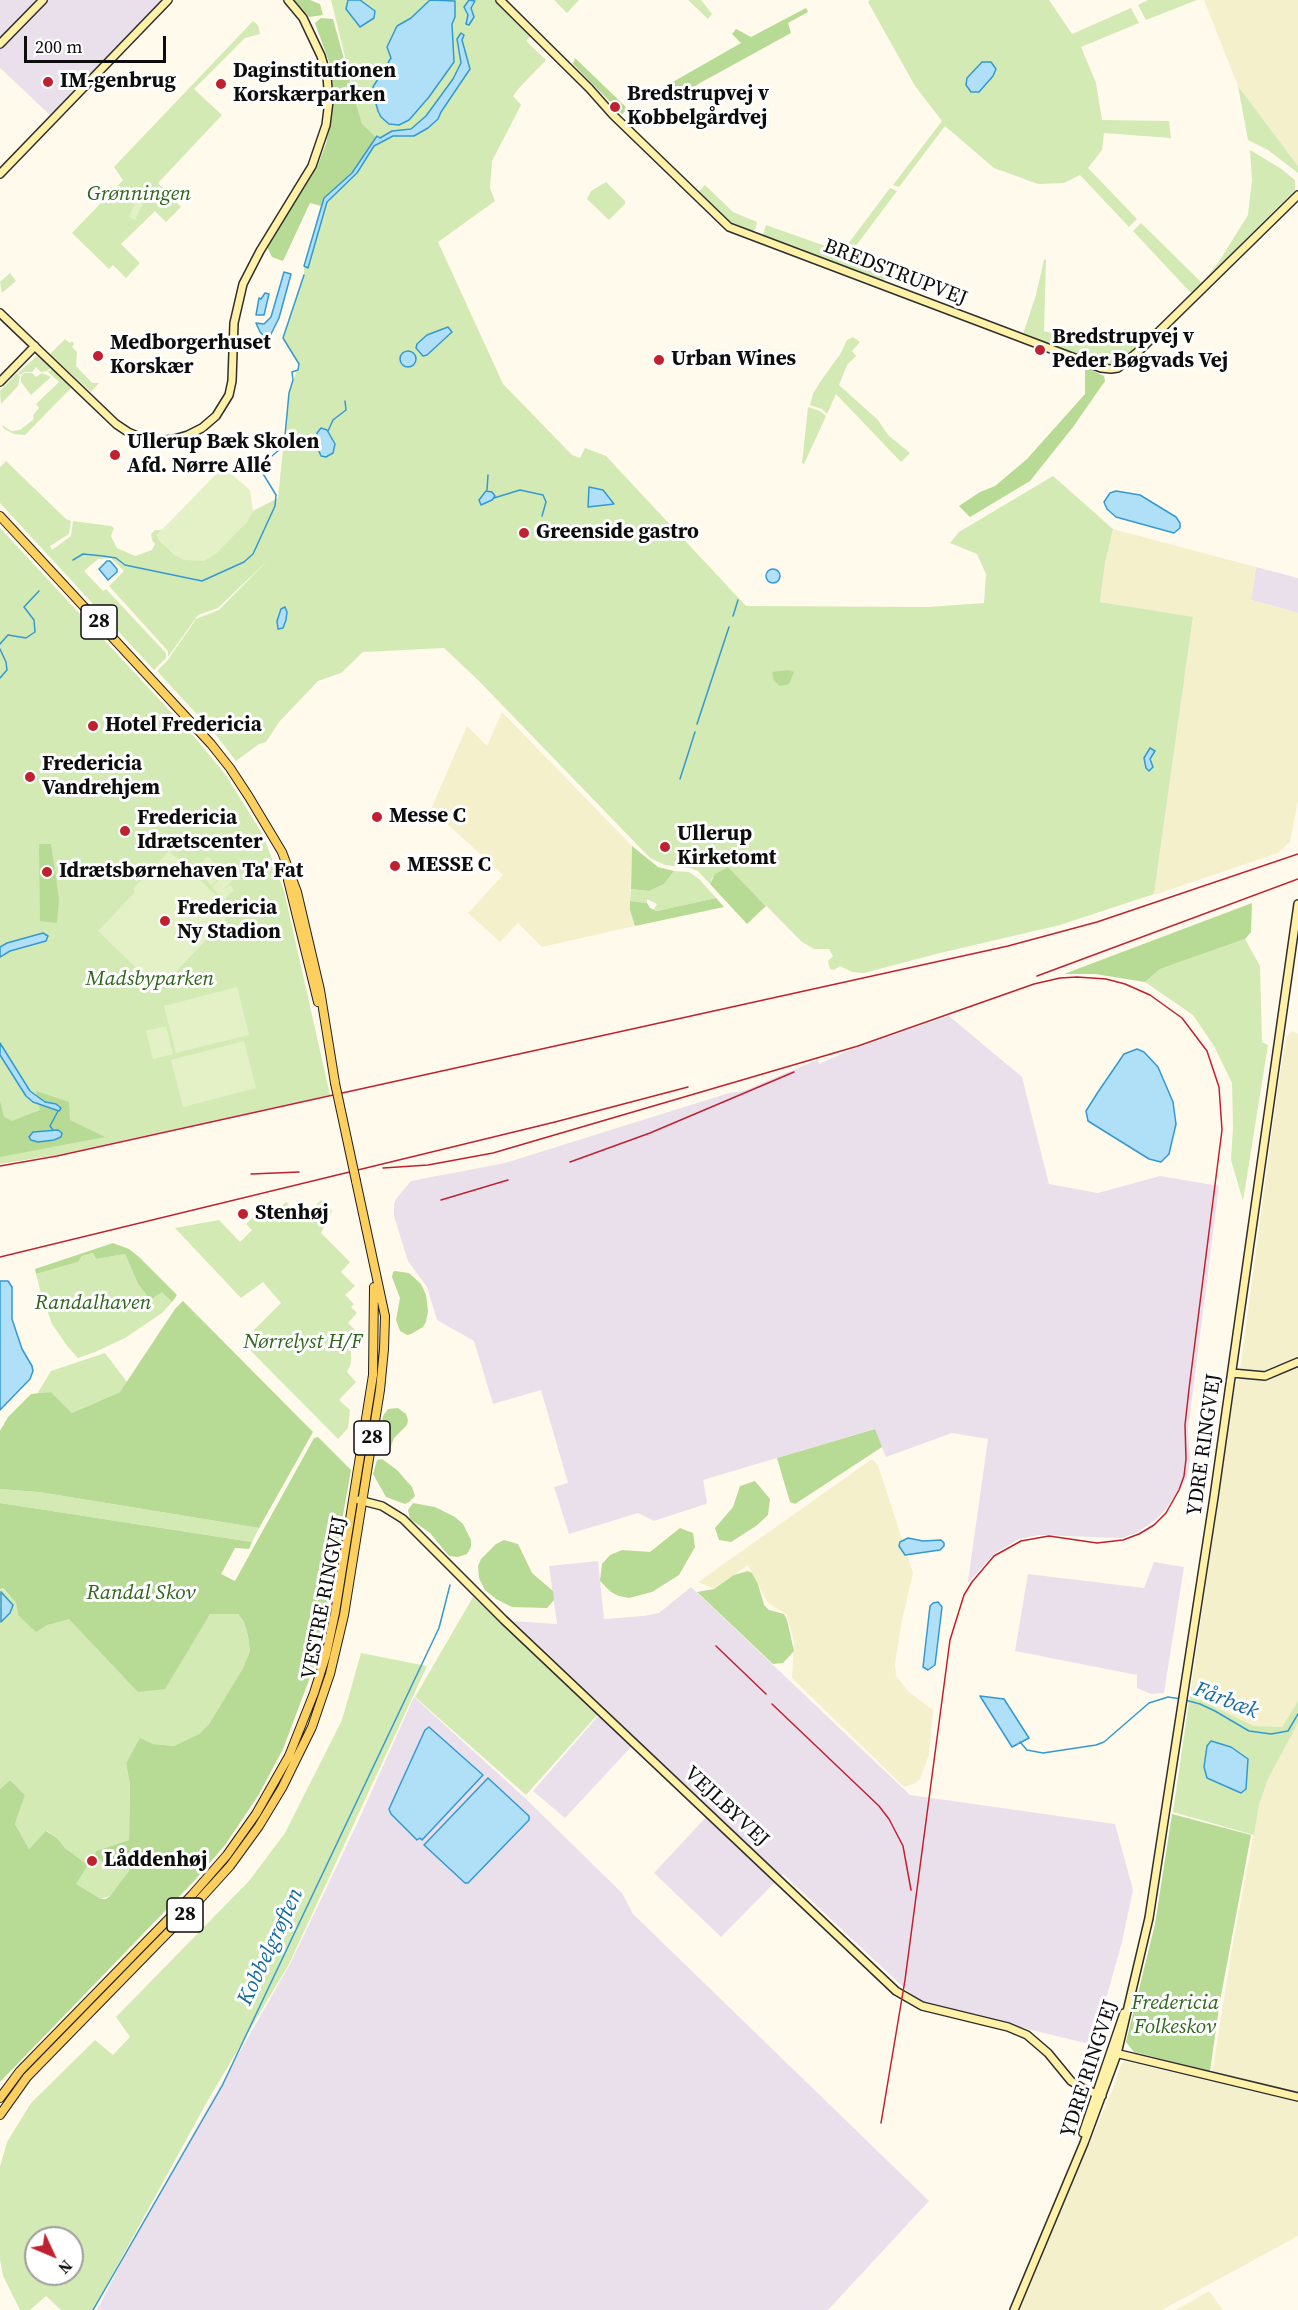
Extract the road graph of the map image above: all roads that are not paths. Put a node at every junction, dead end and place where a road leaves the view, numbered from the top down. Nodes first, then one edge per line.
1 (43, 0) edge
2 (168, 0) edge
3 (288, 0) edge
4 (500, 0) edge
5 (0, 44) edge
6 (0, 174) edge
7 (1298, 195) edge
8 (0, 313) edge
9 (34, 346) junction
10 (0, 382) edge
11 (0, 516) edge
12 (1298, 904) edge
13 (373, 1264) junction
14 (1298, 1362) edge
15 (1232, 1373) junction
16 (353, 1499) junction
17 (362, 1500) junction
18 (1114, 2053) junction
19 (1099, 2095) junction
20 (1298, 2097) edge
21 (0, 2098) edge
22 (0, 2115) edge
23 (1014, 2310) edge

1 - 5 street
2 - 6 street
3 - 9 street
4 - 7 street, BREDSTRUPVEJ
8 - 9 street
9 - 10 street
11 - 13 main road, VESTRE RINGVEJ / 28, bridge
12 - 15 street, YDRE RINGVEJ
13 - 16 main road, VESTRE RINGVEJ / 28
13 - 17 main road, VESTRE RINGVEJ / 28
14 - 15 street
15 - 18 street, YDRE RINGVEJ
16 - 17 street, VEJLBYVEJ
16 - 21 main road, VESTRE RINGVEJ / 28
17 - 19 street, VEJLBYVEJ
17 - 22 main road, VESTRE RINGVEJ / 28
18 - 19 street, YDRE RINGVEJ
18 - 20 street
19 - 23 street, YDRE RINGVEJ

